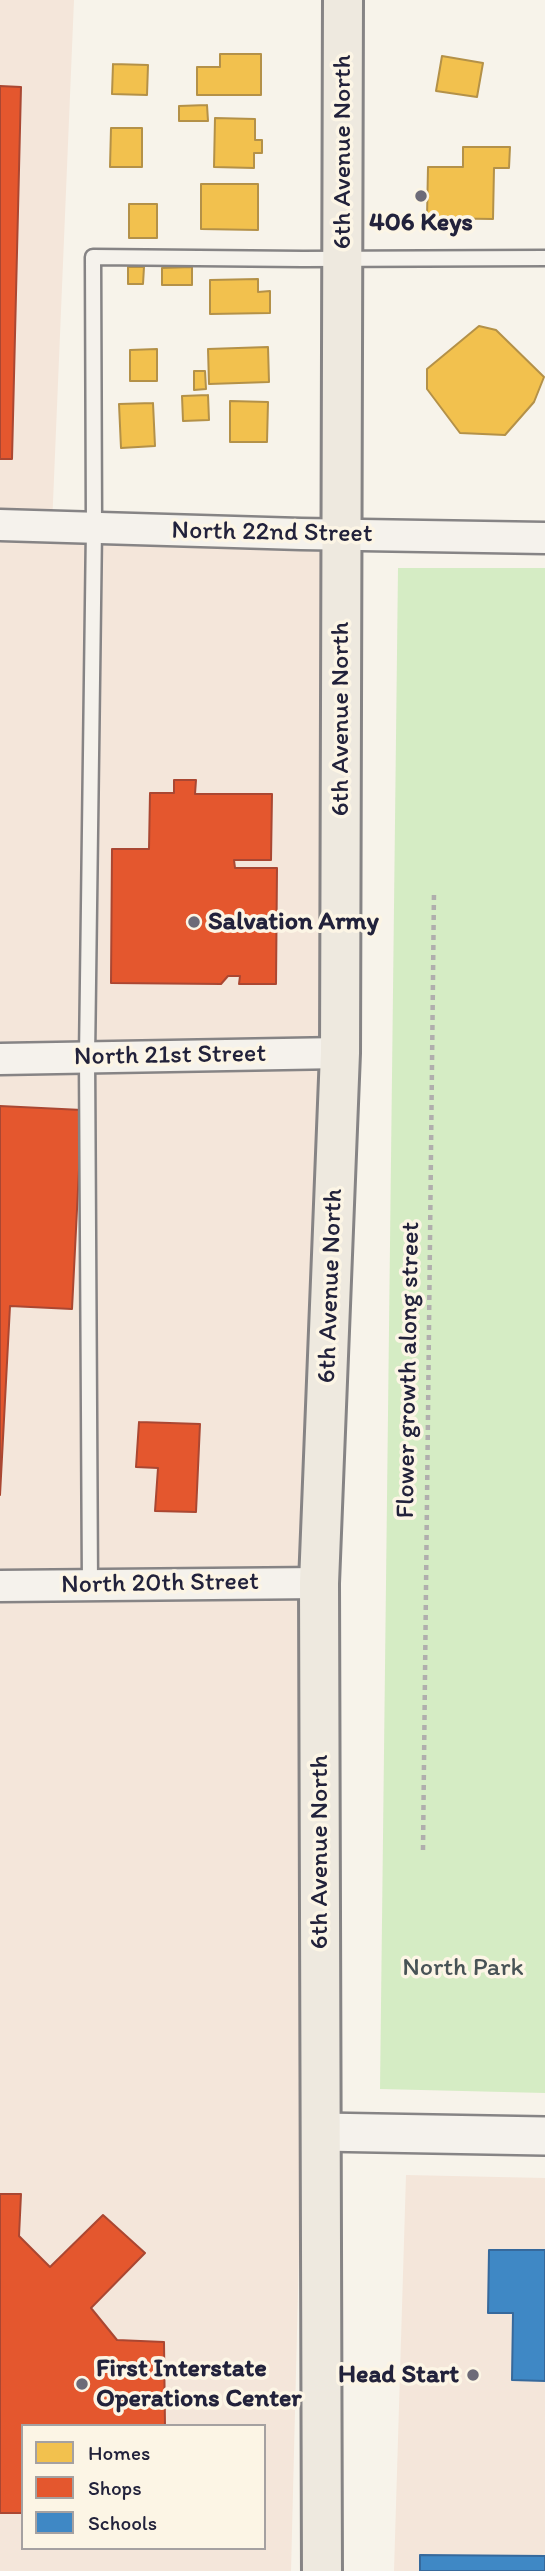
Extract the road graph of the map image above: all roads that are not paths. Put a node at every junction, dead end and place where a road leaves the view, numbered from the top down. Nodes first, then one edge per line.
1 (343, 0) edge
2 (545, 258) edge
3 (343, 259) junction
4 (0, 525) edge
5 (94, 528) junction
6 (342, 535) junction
7 (545, 538) edge
8 (340, 1053) junction
9 (87, 1057) junction
10 (0, 1059) edge
11 (319, 1583) junction
12 (90, 1585) junction
13 (0, 1586) edge
14 (321, 2132) junction
15 (545, 2136) edge
16 (322, 2571) edge

1 - 3 main road, 6th Avenue North
2 - 3 lane
3 - 5 lane
3 - 6 main road, 6th Avenue North
4 - 5 street, North 22nd Street
5 - 6 street, North 22nd Street
5 - 9 lane
6 - 7 street, North 22nd Street
6 - 8 main road, 6th Avenue North
8 - 9 street, North 21st Street
8 - 11 main road, 6th Avenue North
9 - 10 street, North 21st Street
9 - 12 lane
11 - 12 street, North 20th Street
11 - 14 main road, 6th Avenue North
12 - 13 street, North 20th Street
14 - 15 street
14 - 16 main road, 6th Avenue North

